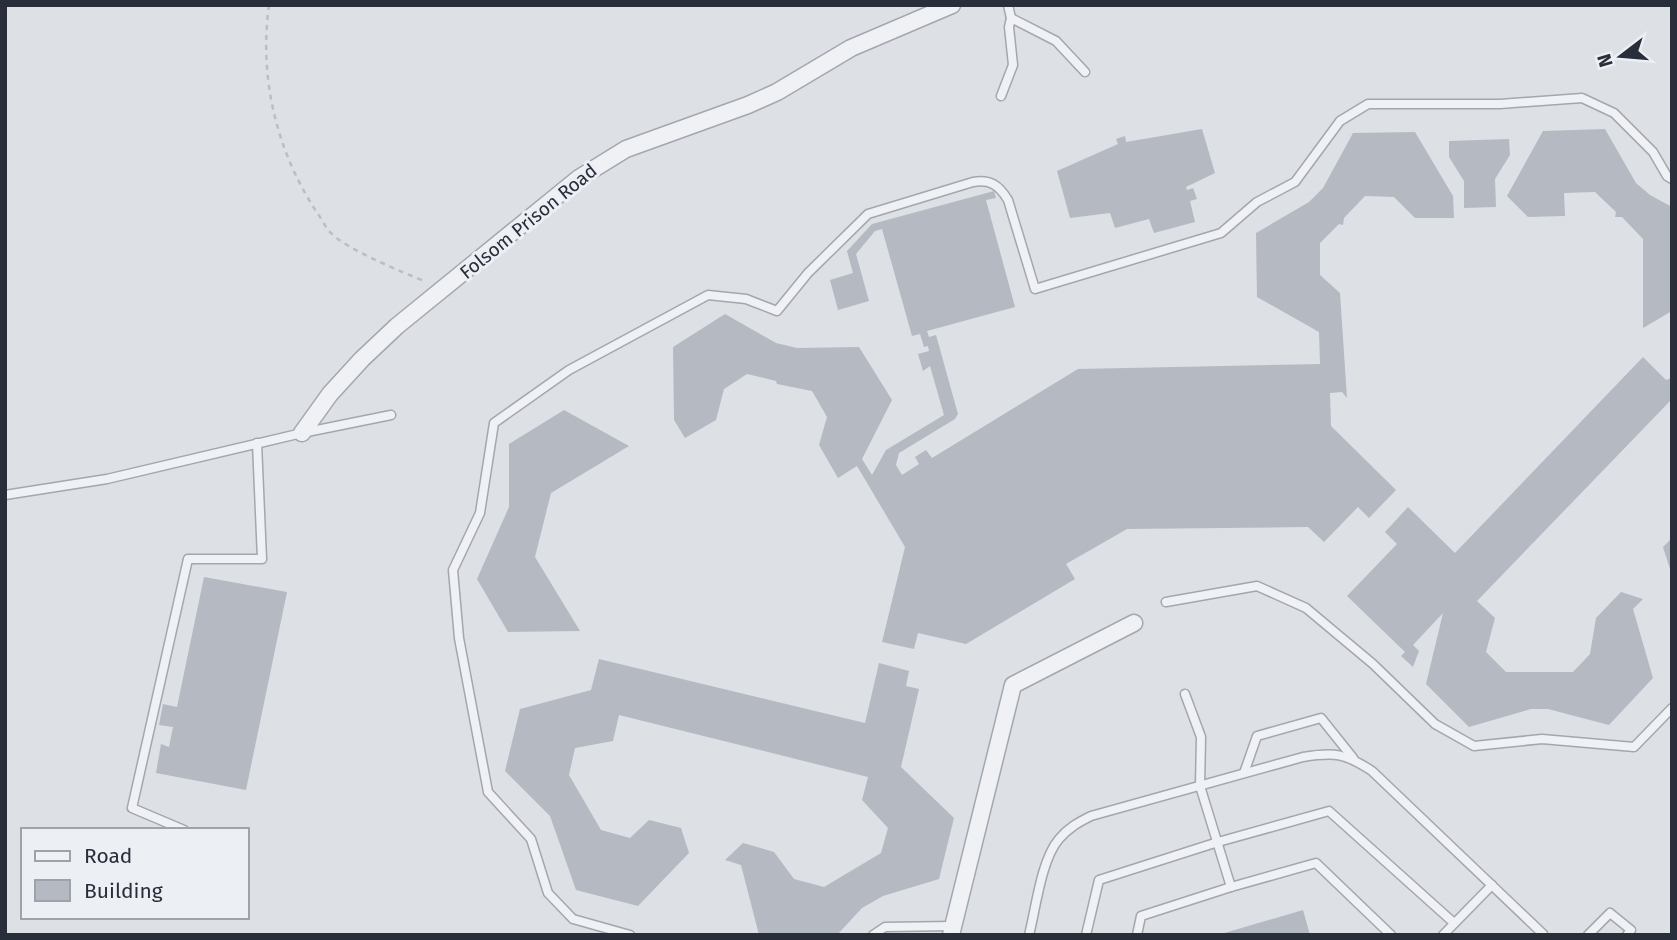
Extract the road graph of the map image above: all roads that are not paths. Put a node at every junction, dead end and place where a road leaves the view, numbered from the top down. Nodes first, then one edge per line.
1 (952, 5) edge
2 (1007, 5) edge
3 (1011, 18) junction
4 (1085, 72) dead end
5 (1001, 96) dead end
6 (1672, 179) edge
7 (391, 415) dead end
8 (302, 433) junction
9 (257, 443) junction
10 (5, 495) edge
11 (1166, 602) dead end
12 (1134, 623) dead end
13 (1185, 694) dead end
14 (1672, 708) edge
15 (1353, 758) junction
16 (1244, 773) junction
17 (1200, 786) junction
18 (179, 828) edge
19 (1218, 842) junction
20 (1492, 885) junction
21 (1231, 887) junction
22 (1454, 923) junction
23 (952, 930) edge
24 (1543, 934) edge
25 (630, 935) edge
26 (873, 935) edge
27 (1029, 935) edge
28 (1086, 935) edge
29 (1137, 935) edge
30 (1391, 935) edge
31 (1443, 935) edge
32 (1588, 935) edge
33 (1627, 935) edge

1 - 8 street, Folsom Prison Road
2 - 3 lane
3 - 4 lane
3 - 5 lane
6 - 25 lane
7 - 8 lane
8 - 9 lane
9 - 10 lane
9 - 18 lane
11 - 14 lane
12 - 23 street
13 - 17 lane
15 - 16 lane
15 - 16 lane
15 - 20 lane
16 - 17 lane
17 - 19 lane
17 - 27 lane
19 - 21 lane
19 - 22 lane
19 - 28 lane
20 - 22 lane
20 - 24 lane
21 - 29 lane
21 - 30 lane
22 - 31 lane
23 - 26 lane
32 - 33 lane

